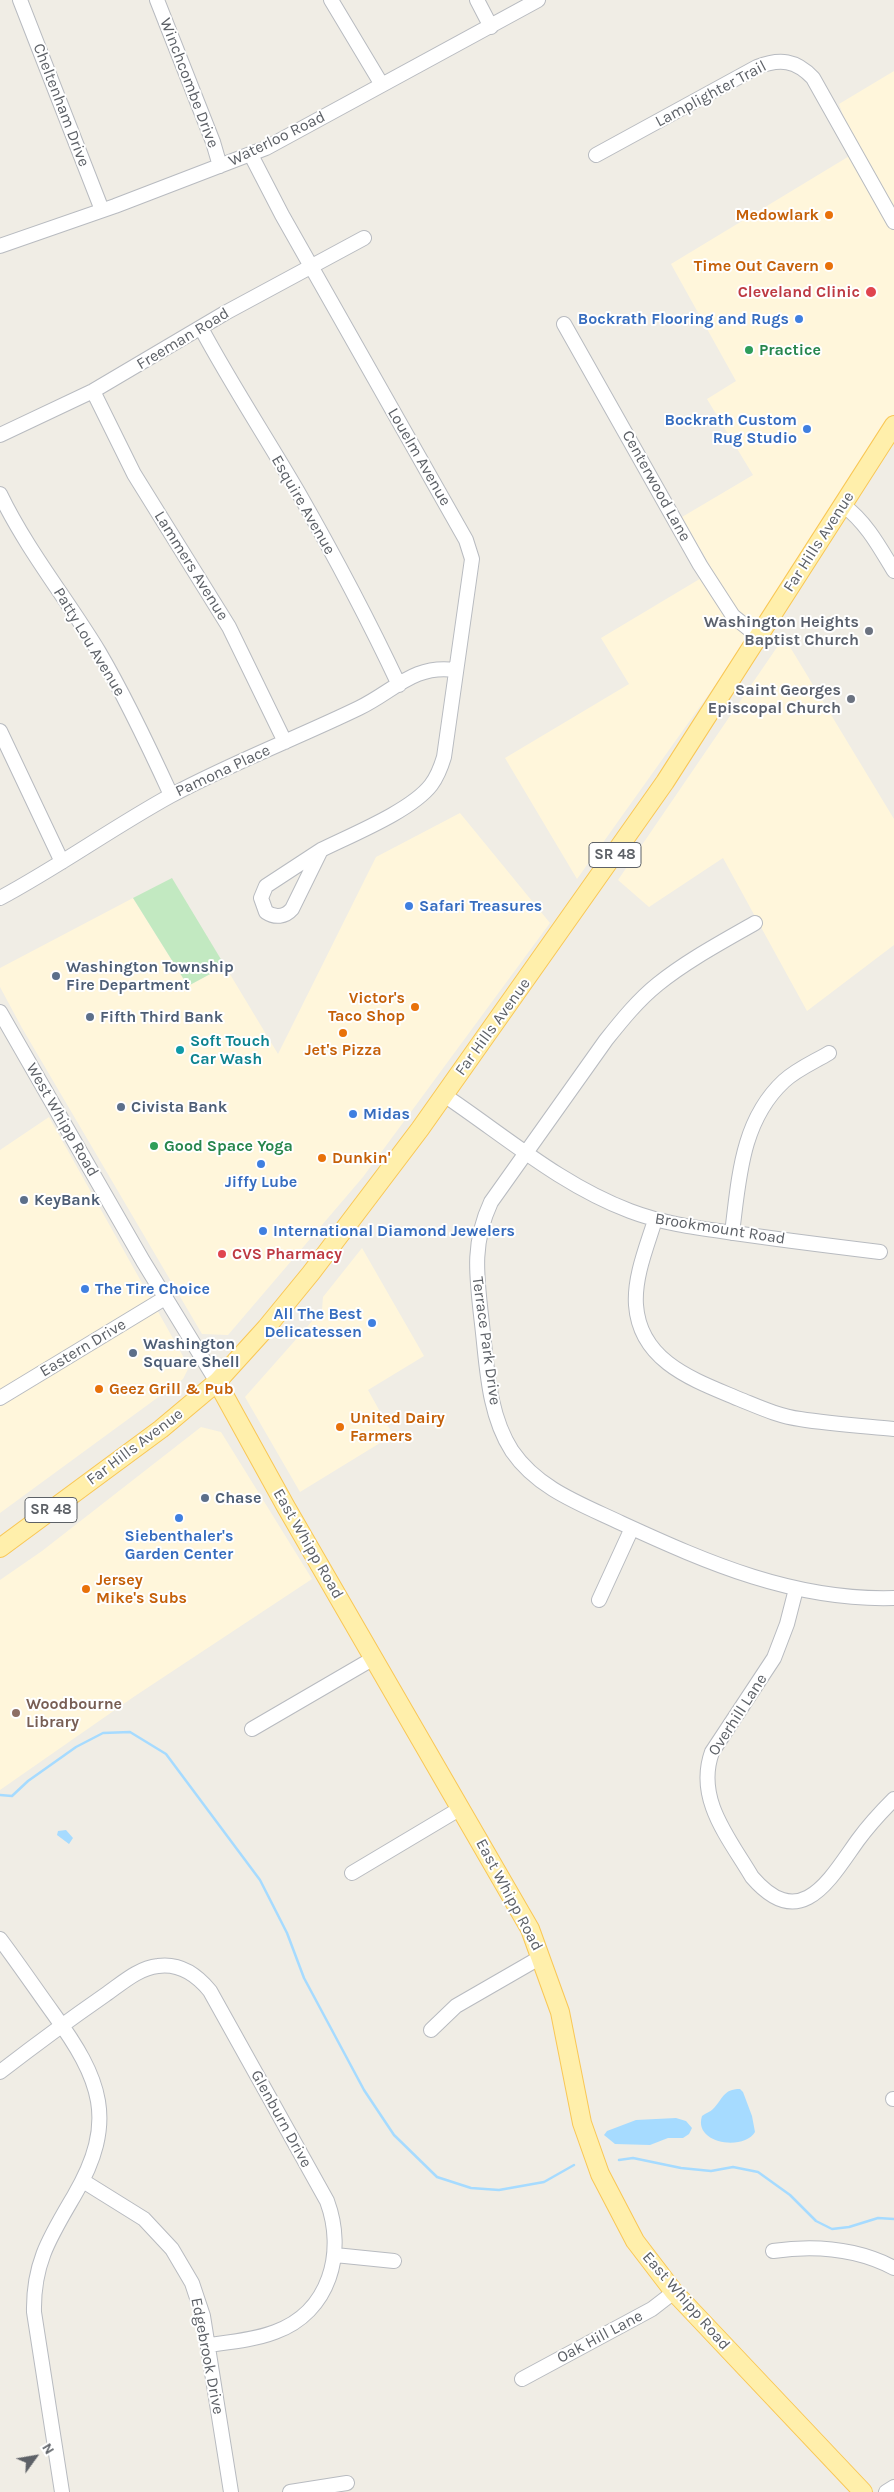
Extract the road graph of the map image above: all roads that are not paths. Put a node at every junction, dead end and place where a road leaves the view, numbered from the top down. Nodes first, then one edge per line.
1 (20, 0) edge
2 (157, 0) edge
3 (331, 0) edge
4 (477, 0) edge
5 (538, 0) edge
6 (491, 27) junction
7 (382, 85) junction
8 (251, 155) junction
9 (596, 156) dead end
10 (220, 166) junction
11 (102, 210) junction
12 (894, 222) edge
13 (364, 238) dead end
14 (0, 246) edge
15 (312, 266) junction
16 (564, 324) dead end
17 (201, 328) junction
18 (93, 391) junction
19 (894, 425) edge
20 (0, 435) edge
21 (0, 494) edge
22 (843, 505) junction
23 (894, 571) edge
24 (759, 637) junction
25 (455, 670) junction
26 (399, 685) junction
27 (0, 731) edge
28 (285, 742) junction
29 (171, 795) junction
30 (320, 850) junction
31 (62, 862) junction
32 (0, 898) edge
33 (755, 923) dead end
34 (0, 1012) edge
35 (4, 1026) edge
36 (830, 1053) dead end
37 (444, 1095) junction
38 (525, 1152) junction
39 (655, 1220) junction
40 (732, 1233) junction
41 (880, 1252) dead end
42 (165, 1298) junction
43 (217, 1382) junction
44 (0, 1398) edge
45 (894, 1429) edge
46 (632, 1528) junction
47 (0, 1548) edge
48 (796, 1589) junction
49 (894, 1598) edge
50 (599, 1600) dead end
51 (374, 1658) junction
52 (252, 1729) dead end
53 (894, 1799) edge
54 (461, 1808) junction
55 (352, 1872) dead end
56 (0, 1939) edge
57 (541, 1956) junction
58 (62, 2025) junction
59 (430, 2030) dead end
60 (0, 2072) edge
61 (83, 2181) junction
62 (773, 2251) dead end
63 (335, 2255) junction
64 (394, 2261) dead end
65 (894, 2268) edge
66 (674, 2292) junction
67 (208, 2346) junction
68 (522, 2379) dead end
69 (347, 2483) dead end
70 (894, 2488) edge
71 (62, 2492) edge
72 (231, 2492) edge
73 (290, 2492) edge
74 (863, 2492) edge
75 (886, 2492) edge

1 - 11 street, Cheltenham Drive
2 - 10 street, Winchcombe Drive
3 - 7 street
4 - 6 street
5 - 6 street, Waterloo Road
6 - 7 street, Waterloo Road
7 - 8 street, Waterloo Road
8 - 10 street, Waterloo Road
8 - 15 street, Louelm Avenue
9 - 12 street, Lamplighter Trail
10 - 11 street, Waterloo Road
11 - 14 street, Waterloo Road
13 - 15 street, Freeman Road
15 - 17 street, Freeman Road
15 - 25 street, Louelm Avenue
16 - 24 street, Centerwood Lane
17 - 18 street, Freeman Road
17 - 26 street, Esquire Avenue
18 - 20 street, Freeman Road
18 - 28 street, Lammers Avenue
19 - 22 main road, Far Hills Avenue / SR 48
21 - 29 street, Patty Lou Avenue
22 - 23 street
22 - 24 main road, Far Hills Avenue / SR 48
24 - 37 main road, Far Hills Avenue / SR 48
25 - 26 street, Pamona Place
25 - 30 street, Louelm Avenue
26 - 28 street, Pamona Place
27 - 31 street
28 - 29 street, Pamona Place
29 - 31 street, Pamona Place
30 - 30 street
31 - 32 street, Pamona Place
33 - 38 street, Terrace Park Drive
34 - 35 street, West Whipp Road
35 - 42 street, West Whipp Road
36 - 40 street
37 - 38 street, Brookmount Road
37 - 43 main road, Far Hills Avenue / SR 48
38 - 39 street, Brookmount Road
38 - 46 street, Terrace Park Drive
39 - 40 street, Brookmount Road
39 - 45 street
40 - 41 street, Brookmount Road
42 - 43 street, West Whipp Road
42 - 44 street, Eastern Drive
43 - 47 main road, Far Hills Avenue / SR 48
43 - 51 main road, East Whipp Road
46 - 48 street, Terrace Park Drive
46 - 50 street
48 - 49 street, Terrace Park Drive
48 - 53 street, Overhill Lane
51 - 52 street
51 - 54 main road, East Whipp Road
54 - 55 street
54 - 57 main road, East Whipp Road
56 - 58 street
57 - 59 street
57 - 66 main road, East Whipp Road
58 - 60 street, Glenburn Drive
58 - 61 street
58 - 63 street, Glenburn Drive
61 - 67 street, Edgebrook Drive
61 - 71 street
62 - 65 street
63 - 64 street
63 - 67 street, Glenburn Drive
66 - 68 street, Oak Hill Lane
66 - 74 main road, East Whipp Road
67 - 72 street, Edgebrook Drive
69 - 73 street
70 - 75 street

